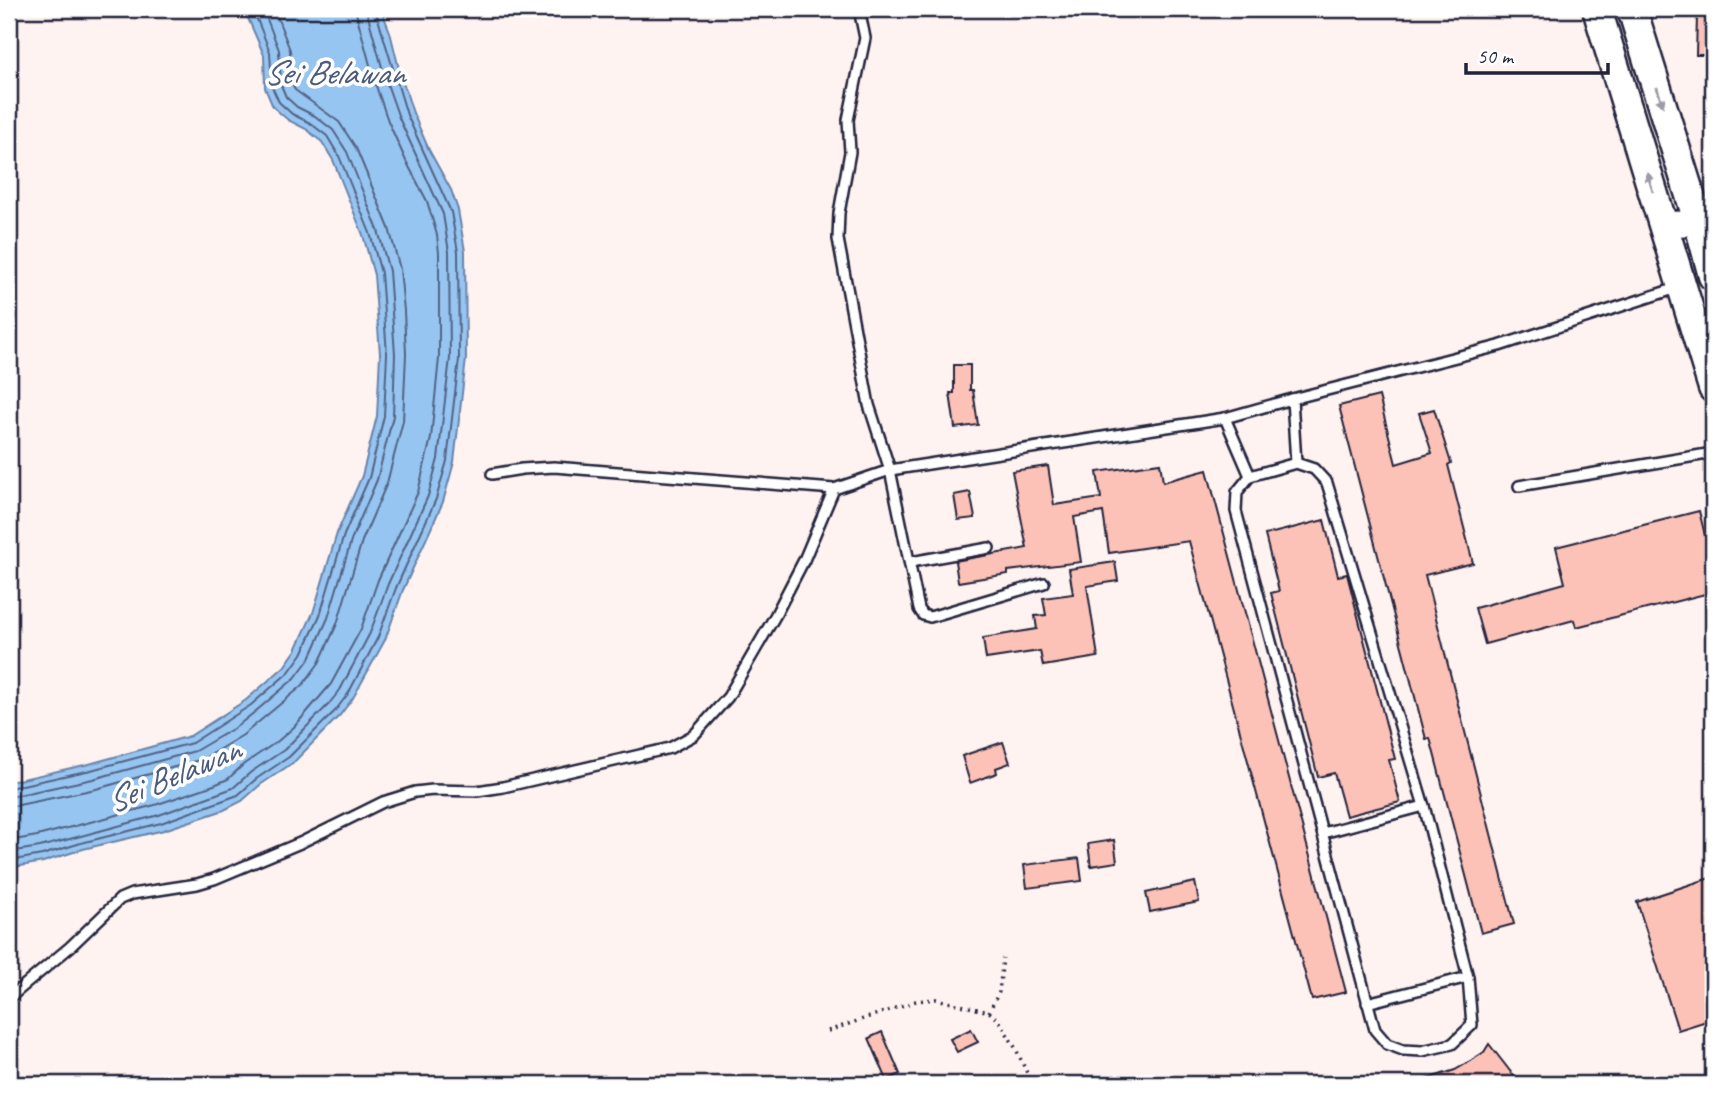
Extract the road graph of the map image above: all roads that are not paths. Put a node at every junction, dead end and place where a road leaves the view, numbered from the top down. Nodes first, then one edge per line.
1 (859, 9) edge
2 (1598, 9) edge
3 (1632, 9) edge
4 (1706, 223) edge
5 (1663, 224) junction
6 (1713, 276) edge
7 (1682, 287) junction
8 (1713, 388) edge
9 (1292, 398) junction
10 (1226, 418) junction
11 (1713, 453) edge
12 (1296, 463) junction
13 (890, 470) junction
14 (492, 474) dead end
15 (1250, 476) junction
16 (1519, 486) dead end
17 (834, 489) junction
18 (989, 548) dead end
19 (911, 562) junction
20 (1044, 583) dead end
21 (1424, 806) junction
22 (1323, 833) junction
23 (1468, 977) junction
24 (9, 998) edge
25 (1367, 1003) junction

1 - 13 lane
5 -> 2 main road
3 -> 4 main road
4 - 5 street
4 - 6 main road
5 - 7 main road
7 - 8 main road
7 - 9 lane
9 - 10 lane
9 - 12 lane
10 - 13 lane
10 - 15 lane
11 - 16 lane
12 - 15 lane
12 - 21 lane
13 - 17 lane
13 - 19 lane
14 - 17 lane
15 - 22 lane
17 - 24 lane
18 - 19 lane
19 - 20 lane
21 - 22 lane
21 - 23 lane
22 - 25 lane
23 - 25 lane
23 - 25 lane

